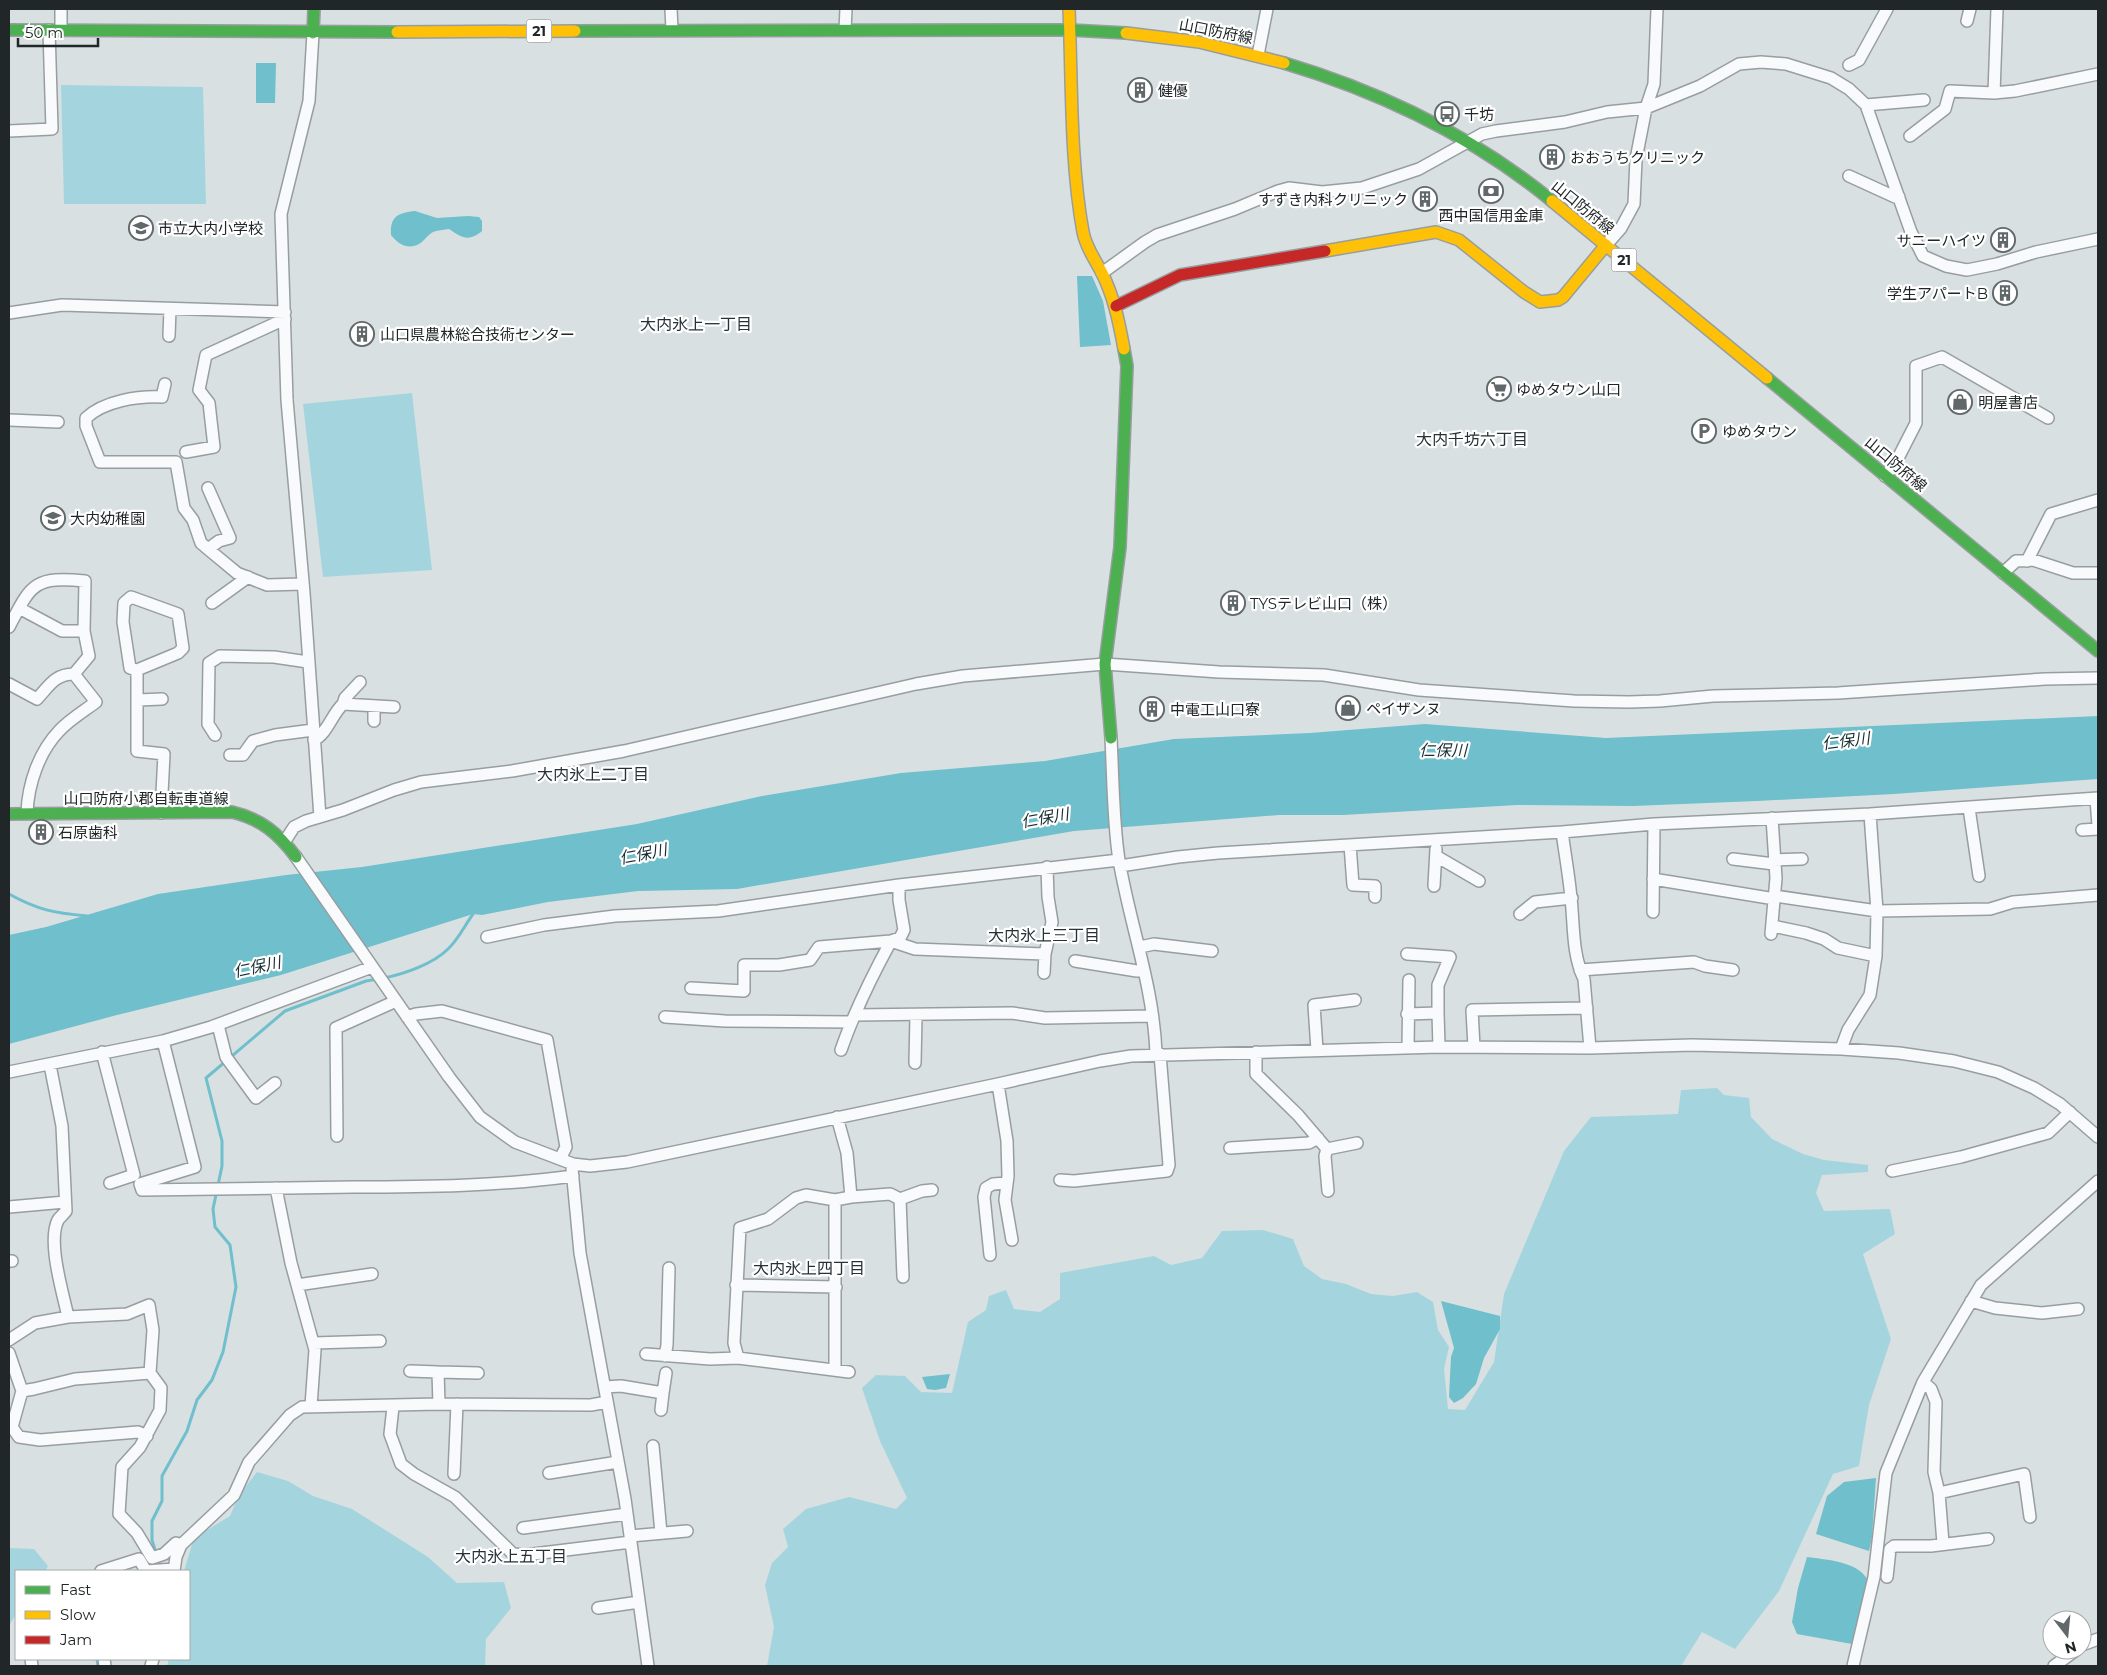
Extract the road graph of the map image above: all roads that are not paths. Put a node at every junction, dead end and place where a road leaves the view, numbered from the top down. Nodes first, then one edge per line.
1 (61, 9) edge
2 (314, 9) edge
3 (671, 9) edge
4 (846, 9) edge
5 (1069, 9) edge
6 (1267, 9) edge
7 (1657, 9) edge
8 (1887, 9) edge
9 (1970, 9) edge
10 (1997, 9) edge
11 (1967, 21) dead end
12 (61, 29) junction
13 (9, 30) edge
14 (48, 30) junction
15 (672, 30) junction
16 (844, 30) junction
17 (1070, 30) junction
18 (313, 33) junction
19 (1258, 55) junction
20 (1849, 65) dead end
21 (2098, 74) edge
22 (1994, 93) junction
23 (1924, 100) dead end
24 (1866, 105) junction
25 (1646, 108) junction
26 (9, 132) edge
27 (1910, 136) dead end
28 (1468, 141) junction
29 (1849, 176) dead end
30 (1899, 197) junction
31 (2098, 240) edge
32 (1606, 245) junction
33 (1102, 273) junction
34 (1116, 306) junction
35 (170, 309) junction
36 (9, 313) edge
37 (285, 315) junction
38 (169, 336) dead end
39 (165, 384) dead end
40 (2048, 418) dead end
41 (9, 420) edge
42 (58, 422) dead end
43 (186, 452) dead end
44 (1885, 476) junction
45 (224, 494) dead end
46 (2098, 500) edge
47 (208, 549) junction
48 (2027, 561) junction
49 (2003, 573) junction
50 (2098, 573) edge
51 (248, 577) junction
52 (302, 584) junction
53 (212, 603) dead end
54 (19, 608) junction
55 (9, 627) edge
56 (84, 632) junction
57 (2098, 651) edge
58 (308, 662) junction
59 (1105, 664) junction
60 (138, 670) junction
61 (74, 674) junction
62 (2098, 678) edge
63 (360, 682) dead end
64 (9, 684) edge
65 (162, 699) dead end
66 (138, 700) junction
67 (343, 704) junction
68 (374, 706) junction
69 (394, 707) dead end
70 (374, 721) dead end
71 (215, 735) dead end
72 (313, 735) junction
73 (1111, 738) joint
74 (230, 756) dead end
75 (2097, 798) edge
76 (1969, 808) junction
77 (161, 813) junction
78 (9, 814) edge
79 (27, 814) junction
80 (1870, 814) junction
81 (320, 817) junction
82 (1772, 818) junction
83 (1654, 824) junction
84 (2098, 825) edge
85 (2098, 829) edge
86 (2082, 830) dead end
87 (1562, 832) junction
88 (1435, 840) junction
89 (285, 842) junction
90 (1350, 845) junction
91 (1436, 856) junction
92 (297, 859) joint
93 (1732, 859) dead end
94 (1802, 859) dead end
95 (1119, 860) junction
96 (1774, 862) junction
97 (1047, 867) junction
98 (1979, 876) dead end
99 (1653, 879) junction
100 (1479, 881) dead end
101 (899, 885) junction
102 (1434, 886) dead end
103 (2098, 895) edge
104 (1375, 897) dead end
105 (1572, 898) junction
106 (1775, 898) junction
107 (1877, 911) junction
108 (1652, 912) dead end
109 (1520, 914) dead end
110 (487, 937) dead end
111 (891, 941) junction
112 (1140, 947) junction
113 (1212, 951) dead end
114 (1045, 954) junction
115 (1407, 954) dead end
116 (1876, 956) junction
117 (1075, 962) dead end
118 (372, 967) junction
119 (1144, 970) junction
120 (1580, 970) junction
121 (1733, 970) dead end
122 (1044, 973) dead end
123 (1408, 980) dead end
124 (691, 988) dead end
125 (1355, 1000) dead end
126 (396, 1001) junction
127 (1587, 1008) junction
128 (1438, 1013) junction
129 (1407, 1014) junction
130 (916, 1015) junction
131 (1152, 1016) junction
132 (407, 1017) junction
133 (665, 1018) dead end
134 (853, 1018) junction
135 (218, 1025) junction
136 (163, 1041) junction
137 (1439, 1046) junction
138 (1408, 1047) junction
139 (1474, 1047) junction
140 (1590, 1048) junction
141 (1841, 1049) junction
142 (841, 1050) dead end
143 (1317, 1050) junction
144 (102, 1052) junction
145 (1256, 1052) junction
146 (1158, 1054) junction
147 (916, 1063) dead end
148 (50, 1065) junction
149 (9, 1072) edge
150 (275, 1083) dead end
151 (998, 1084) junction
152 (2070, 1112) junction
153 (837, 1117) junction
154 (337, 1136) dead end
155 (2098, 1137) edge
156 (1318, 1138) junction
157 (1357, 1143) dead end
158 (1230, 1148) dead end
159 (1327, 1149) junction
160 (560, 1159) junction
161 (573, 1164) junction
162 (1892, 1171) dead end
163 (573, 1176) junction
164 (1060, 1180) dead end
165 (2098, 1181) edge
166 (110, 1183) dead end
167 (1007, 1183) junction
168 (276, 1188) junction
169 (932, 1190) dead end
170 (1328, 1191) dead end
171 (851, 1197) junction
172 (900, 1199) junction
173 (835, 1200) junction
174 (65, 1202) junction
175 (9, 1207) edge
176 (1012, 1240) dead end
177 (990, 1255) dead end
178 (669, 1268) dead end
179 (372, 1274) dead end
180 (903, 1277) dead end
181 (297, 1285) junction
182 (736, 1285) junction
183 (836, 1286) junction
184 (1971, 1302) junction
185 (2078, 1310) dead end
186 (68, 1317) junction
187 (9, 1340) edge
188 (380, 1341) dead end
189 (313, 1343) junction
190 (9, 1353) edge
191 (646, 1354) dead end
192 (665, 1356) junction
193 (738, 1358) junction
194 (835, 1370) junction
195 (410, 1371) dead end
196 (438, 1372) junction
197 (478, 1372) dead end
198 (849, 1372) dead end
199 (150, 1373) junction
200 (666, 1373) dead end
201 (1923, 1382) junction
202 (605, 1388) junction
203 (22, 1390) junction
204 (663, 1393) junction
205 (607, 1402) junction
206 (439, 1404) junction
207 (458, 1404) junction
208 (312, 1406) junction
209 (393, 1406) junction
210 (661, 1410) dead end
211 (146, 1436) junction
212 (653, 1446) dead end
213 (618, 1462) junction
214 (454, 1474) dead end
215 (549, 1474) dead end
216 (1939, 1492) junction
217 (627, 1514) junction
218 (2030, 1517) dead end
219 (523, 1528) dead end
220 (687, 1531) dead end
221 (661, 1533) junction
222 (630, 1539) junction
223 (1988, 1539) dead end
224 (181, 1544) junction
225 (1938, 1548) junction
226 (104, 1570) edge
227 (145, 1570) edge
228 (174, 1570) edge
229 (1887, 1576) dead end
230 (639, 1602) junction
231 (598, 1608) dead end
232 (648, 1666) edge
233 (1853, 1666) edge

1 - 12 street
2 - 18 main road
3 - 15 street
4 - 16 street
5 - 17 main road
6 - 19 street
7 - 25 street
8 - 20 street
9 - 11 street
10 - 22 street
12 - 14 main road, 山口防府線 / 21
12 - 18 main road, 山口防府線 / 21
13 - 14 main road, 山口防府線 / 21
14 - 26 street
15 - 16 main road, 山口防府線 / 21
15 - 18 main road, 山口防府線 / 21
16 - 17 main road, 山口防府線 / 21
17 - 19 main road, 山口防府線 / 21
17 - 33 main road
18 - 37 street
19 - 28 main road, 山口防府線 / 21
21 - 22 street
22 - 27 street
23 - 24 street
24 - 25 street
24 - 30 street
25 - 28 street
25 - 32 street
28 - 32 main road, 山口防府線 / 21
28 - 33 street
29 - 30 street
30 - 31 street
32 - 34 main road
32 - 44 main road, 山口防府線 / 21
33 - 34 main road
34 - 59 main road
35 - 36 street
35 - 37 street
35 - 38 street
37 - 43 street
37 - 52 street
39 - 47 street
40 - 44 street
41 - 42 street
44 - 49 main road, 山口防府線 / 21
45 - 47 street
46 - 48 street
47 - 51 street
48 - 49 street
48 - 50 street
49 - 57 main road, 山口防府線 / 21
51 - 52 street
51 - 53 street
52 - 58 street
54 - 55 street
54 - 56 street
54 - 56 street
56 - 61 street
58 - 71 street
58 - 72 street
59 - 62 street
59 - 73 main road
59 - 81 street
60 - 60 street
60 - 66 street
61 - 64 street
61 - 79 street
63 - 67 street
65 - 66 street
66 - 77 street
67 - 68 street
67 - 72 street
68 - 69 street
68 - 70 street
72 - 74 street
72 - 81 street
73 - 95 street
75 - 76 street
75 - 84 street
76 - 80 street
76 - 98 street
77 - 79 main road, 山口防府小郡自転車道線
77 - 89 main road, 山口防府小郡自転車道線
78 - 79 main road, 山口防府小郡自転車道線
80 - 82 street
80 - 107 street
81 - 89 street
82 - 83 street
82 - 96 street
83 - 87 street
83 - 99 street
85 - 86 street
87 - 88 street
87 - 105 street
88 - 90 street
88 - 91 street
89 - 92 main road, 山口防府小郡自転車道線
90 - 95 street
90 - 104 street
91 - 100 street
91 - 102 street
92 - 118 street
93 - 96 street
94 - 96 street
95 - 97 street
95 - 112 street
96 - 106 street
97 - 101 street
97 - 114 street
99 - 106 street
99 - 108 street
101 - 110 street
101 - 111 street
103 - 107 street
105 - 109 street
105 - 120 street
106 - 107 street
106 - 116 street
107 - 116 street
111 - 114 street
111 - 124 street
111 - 134 street
112 - 113 street
112 - 119 street
114 - 122 street
115 - 128 street
116 - 141 street
117 - 119 street
118 - 126 street
118 - 135 street
119 - 131 street
120 - 121 street
120 - 127 street
123 - 129 street
125 - 143 street
126 - 132 street
126 - 154 street
127 - 139 street
127 - 140 street
128 - 129 street
128 - 137 street
129 - 138 street
130 - 131 street
130 - 134 street
130 - 147 street
131 - 146 street
132 - 160 street
132 - 160 street
133 - 134 street
134 - 142 street
135 - 136 street
135 - 150 street
136 - 144 street
136 - 168 street
137 - 138 street
137 - 139 street
138 - 143 street
139 - 140 street
140 - 141 street
141 - 152 street
143 - 145 street
144 - 148 street
144 - 166 street
145 - 146 street
145 - 156 street
146 - 151 street
146 - 164 street
148 - 149 street
148 - 174 street
151 - 153 street
151 - 167 street
152 - 155 street
152 - 162 street
153 - 161 street
153 - 171 street
156 - 158 street
156 - 159 street
157 - 159 street
159 - 170 street
160 - 161 street
161 - 163 street
163 - 168 street
163 - 202 street
165 - 184 street
167 - 176 street
167 - 177 street
168 - 181 street
169 - 172 street
171 - 172 street
171 - 173 street
172 - 180 street
173 - 182 street
173 - 183 street
174 - 175 street
174 - 186 street
178 - 192 street
179 - 181 street
181 - 189 street
182 - 183 street
182 - 193 street
183 - 194 street
184 - 185 street
184 - 201 street
186 - 187 street
186 - 199 street
188 - 189 street
189 - 208 street
190 - 203 street
191 - 192 street
192 - 193 street
193 - 194 street
194 - 198 street
195 - 196 street
196 - 197 street
196 - 206 street
199 - 203 street
199 - 211 street
200 - 204 street
201 - 216 street
201 - 233 street
202 - 204 street
202 - 205 street
203 - 211 street
204 - 210 street
205 - 207 street
205 - 213 street
206 - 207 street
206 - 209 street
207 - 214 street
208 - 209 street
208 - 224 street
209 - 222 street
211 - 224 street
212 - 221 street
213 - 215 street
213 - 217 street
216 - 218 street
216 - 225 street
217 - 219 street
217 - 222 street
220 - 221 street
221 - 222 street
222 - 230 street
223 - 225 street
224 - 228 street
225 - 229 street
226 - 227 street
230 - 231 street
230 - 232 street

